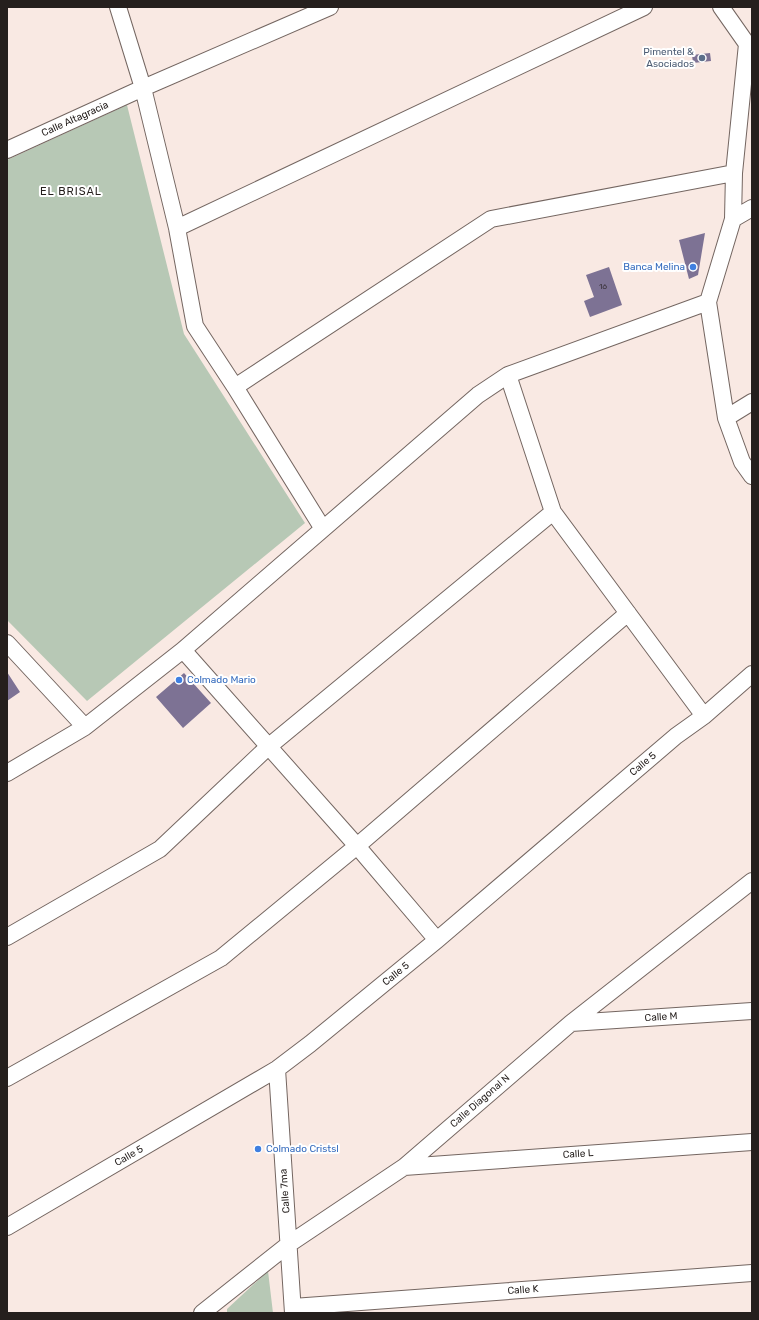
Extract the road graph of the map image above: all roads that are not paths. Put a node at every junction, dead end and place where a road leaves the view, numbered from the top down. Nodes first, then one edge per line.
1 (118, 7) edge
2 (330, 7) edge
3 (644, 7) edge
4 (721, 7) edge
5 (750, 42) edge
6 (143, 88) junction
7 (7, 150) edge
8 (734, 173) junction
9 (752, 208) edge
10 (733, 219) junction
11 (177, 228) junction
12 (708, 302) junction
13 (508, 375) junction
14 (235, 387) junction
15 (752, 402) edge
16 (726, 418) junction
17 (752, 476) edge
18 (553, 512) junction
19 (323, 529) junction
20 (628, 613) junction
21 (7, 643) edge
22 (183, 650) junction
23 (752, 674) edge
24 (704, 716) junction
25 (85, 727) junction
26 (268, 747) junction
27 (7, 773) edge
28 (357, 846) junction
29 (752, 881) edge
30 (7, 937) edge
31 (437, 940) junction
32 (752, 1012) edge
33 (571, 1023) junction
34 (277, 1069) junction
35 (7, 1078) edge
36 (752, 1142) edge
37 (404, 1167) junction
38 (7, 1227) edge
39 (289, 1244) junction
40 (752, 1273) edge
41 (293, 1310) edge
42 (202, 1313) edge

1 - 6 street
2 - 6 street, Calle Altagracia
3 - 11 street
4 - 5 street
5 - 8 street
6 - 7 street, Calle Altagracia
6 - 11 street
8 - 10 street
8 - 14 street
9 - 10 street
10 - 12 street
11 - 14 street
12 - 13 street
12 - 16 street
13 - 18 street
13 - 19 street
14 - 19 street
15 - 16 street
16 - 17 street
18 - 20 street
18 - 26 street
19 - 22 street
20 - 24 street
20 - 28 street
21 - 25 street
22 - 25 street
22 - 26 street
23 - 24 street, Calle 5
24 - 31 street, Calle 5
25 - 27 street
26 - 28 street
26 - 30 street
28 - 31 street
28 - 35 street
29 - 33 street, Calle Diagonal N
31 - 34 street, Calle 5
32 - 33 street, Calle M
33 - 37 street, Calle Diagonal N
34 - 38 street, Calle 5
34 - 39 street, Calle 7ma
36 - 37 street, Calle L
37 - 39 street, Calle Diagonal N
39 - 41 street, Calle 7ma
39 - 42 street, Calle Diagonal N
40 - 41 street, Calle K

